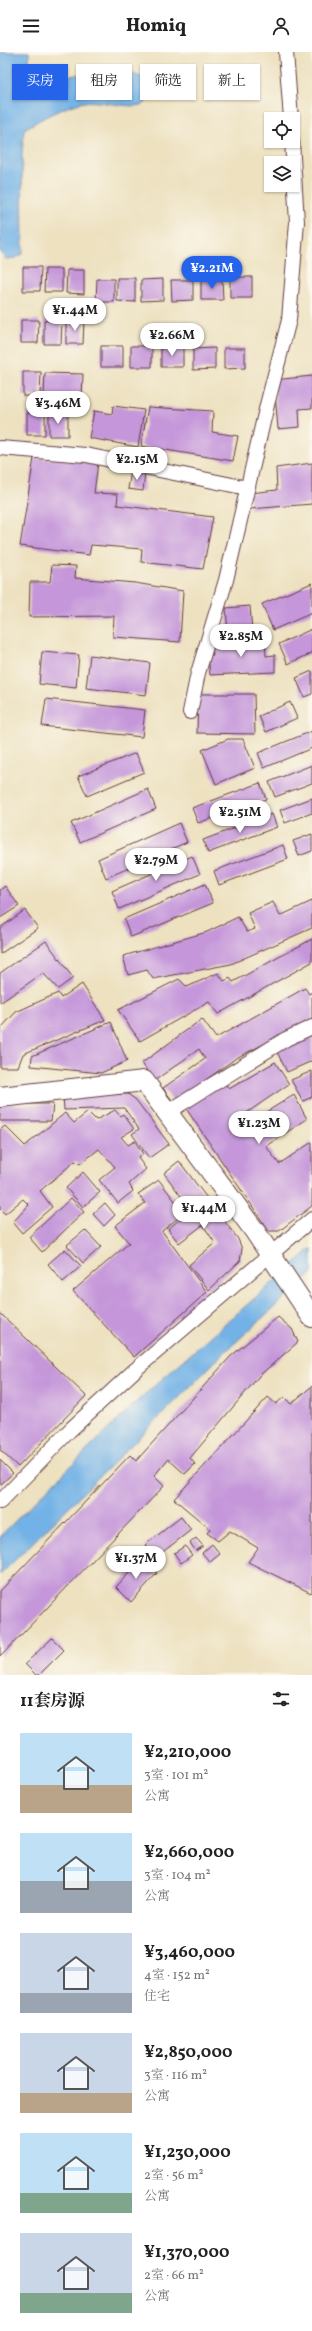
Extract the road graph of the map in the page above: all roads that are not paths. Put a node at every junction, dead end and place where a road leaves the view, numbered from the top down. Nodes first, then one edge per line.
1 (286, 52) edge
2 (290, 112) edge
3 (292, 148) edge
4 (0, 448) edge
5 (247, 488) junction
6 (190, 712) dead end
7 (312, 1027) edge
8 (0, 1098) edge
9 (168, 1112) junction
10 (312, 1219) edge
11 (270, 1254) junction
12 (312, 1317) edge
13 (0, 1502) edge

1 - 2 street
3 - 5 street
4 - 5 street
5 - 6 street
7 - 9 street
8 - 9 street
9 - 11 street
10 - 11 street
11 - 12 street
11 - 13 street

